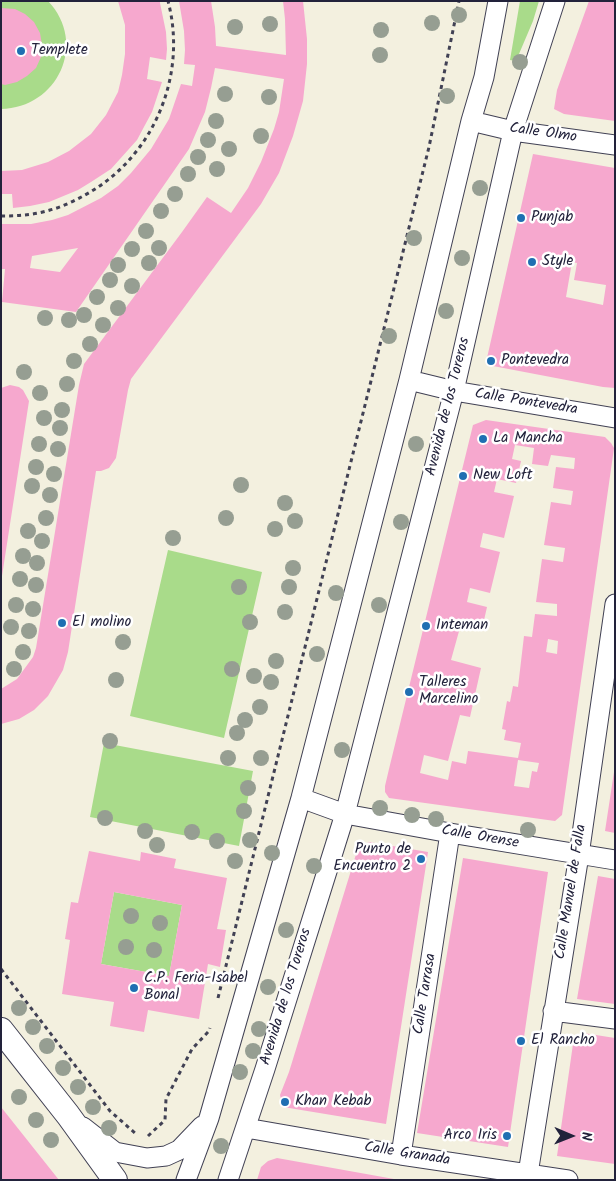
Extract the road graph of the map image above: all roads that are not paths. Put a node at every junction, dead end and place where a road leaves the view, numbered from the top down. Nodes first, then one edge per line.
1 (498, 1) edge
2 (554, 1) edge
3 (471, 121) junction
4 (513, 131) junction
5 (615, 145) edge
6 (409, 380) junction
7 (454, 391) junction
8 (615, 418) edge
9 (615, 604) edge
10 (608, 706) edge
11 (301, 798) junction
12 (345, 814) junction
13 (450, 833) junction
14 (579, 855) junction
15 (615, 860) edge
16 (553, 1010) junction
17 (615, 1019) edge
18 (1, 1030) edge
19 (68, 1115) junction
20 (209, 1118) junction
21 (246, 1128) junction
22 (401, 1155) junction
23 (527, 1177) edge
24 (115, 1180) edge
25 (186, 1180) edge
26 (228, 1180) edge
27 (568, 1180) edge

1 - 3 street
2 - 4 street, Avenida de los Toreros
3 - 4 street, Calle Olmo
3 - 6 street
4 - 5 street, Calle Olmo
4 - 7 street, Avenida de los Toreros
6 - 7 street, Calle Pontevedra
6 - 11 street
7 - 8 street, Calle Pontevedra
7 - 12 street, Avenida de los Toreros
9 - 10 street, Calle Manuel de Falla
10 - 14 street, Calle Manuel de Falla
11 - 12 street
11 - 20 street
12 - 13 street, Calle Orense
12 - 21 street, Avenida de los Toreros
13 - 14 street, Calle Orense
13 - 22 street, Calle Tarrasa
14 - 15 street, Calle Orense
14 - 16 street, Calle Manuel de Falla
16 - 17 street
16 - 23 street, Calle Manuel de Falla
18 - 19 street
19 - 20 street
19 - 24 street
20 - 25 street
21 - 22 street, Calle Granada
21 - 26 street, Avenida de los Toreros
22 - 23 street, Calle Granada
23 - 27 street, Calle Granada

